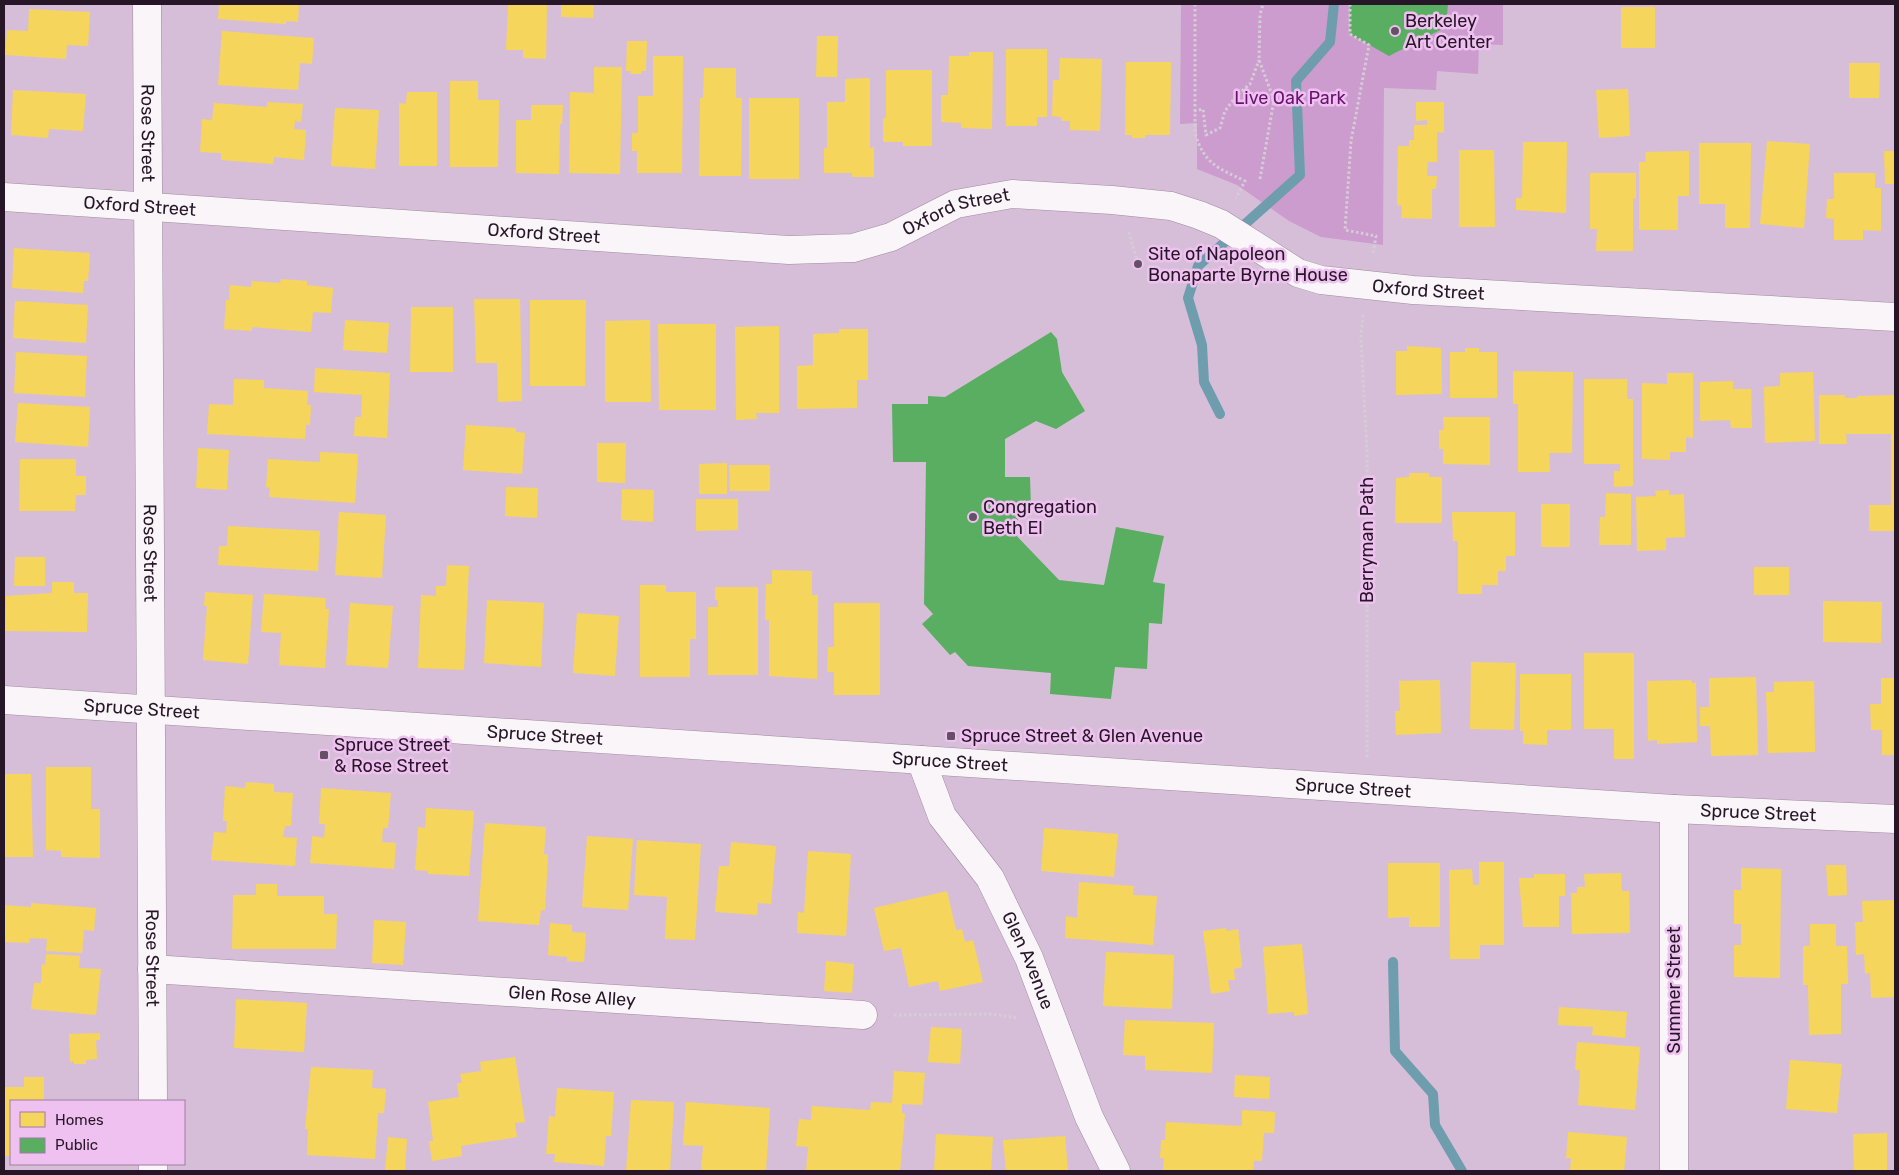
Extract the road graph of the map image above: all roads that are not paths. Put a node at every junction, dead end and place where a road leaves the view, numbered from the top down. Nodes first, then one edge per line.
1 (146, 4) edge
2 (4, 197) edge
3 (149, 206) junction
4 (1895, 317) edge
5 (4, 700) edge
6 (151, 710) junction
7 (921, 760) junction
8 (1674, 809) junction
9 (1895, 819) edge
10 (152, 969) junction
11 (863, 1015) road end
12 (153, 1100) edge
13 (1116, 1171) edge
14 (1674, 1171) edge

1 - 3 street, Rose Street
2 - 3 street, Oxford Street
3 - 4 street, Oxford Street
3 - 6 street, Rose Street
5 - 6 street, Spruce Street
6 - 7 street, Spruce Street
6 - 10 street, Rose Street
7 - 8 street, Spruce Street
7 - 13 street, Glen Avenue
8 - 9 street, Spruce Street
8 - 14 street, Summer Street
10 - 11 street, Glen Rose Alley
10 - 12 street, Rose Street

